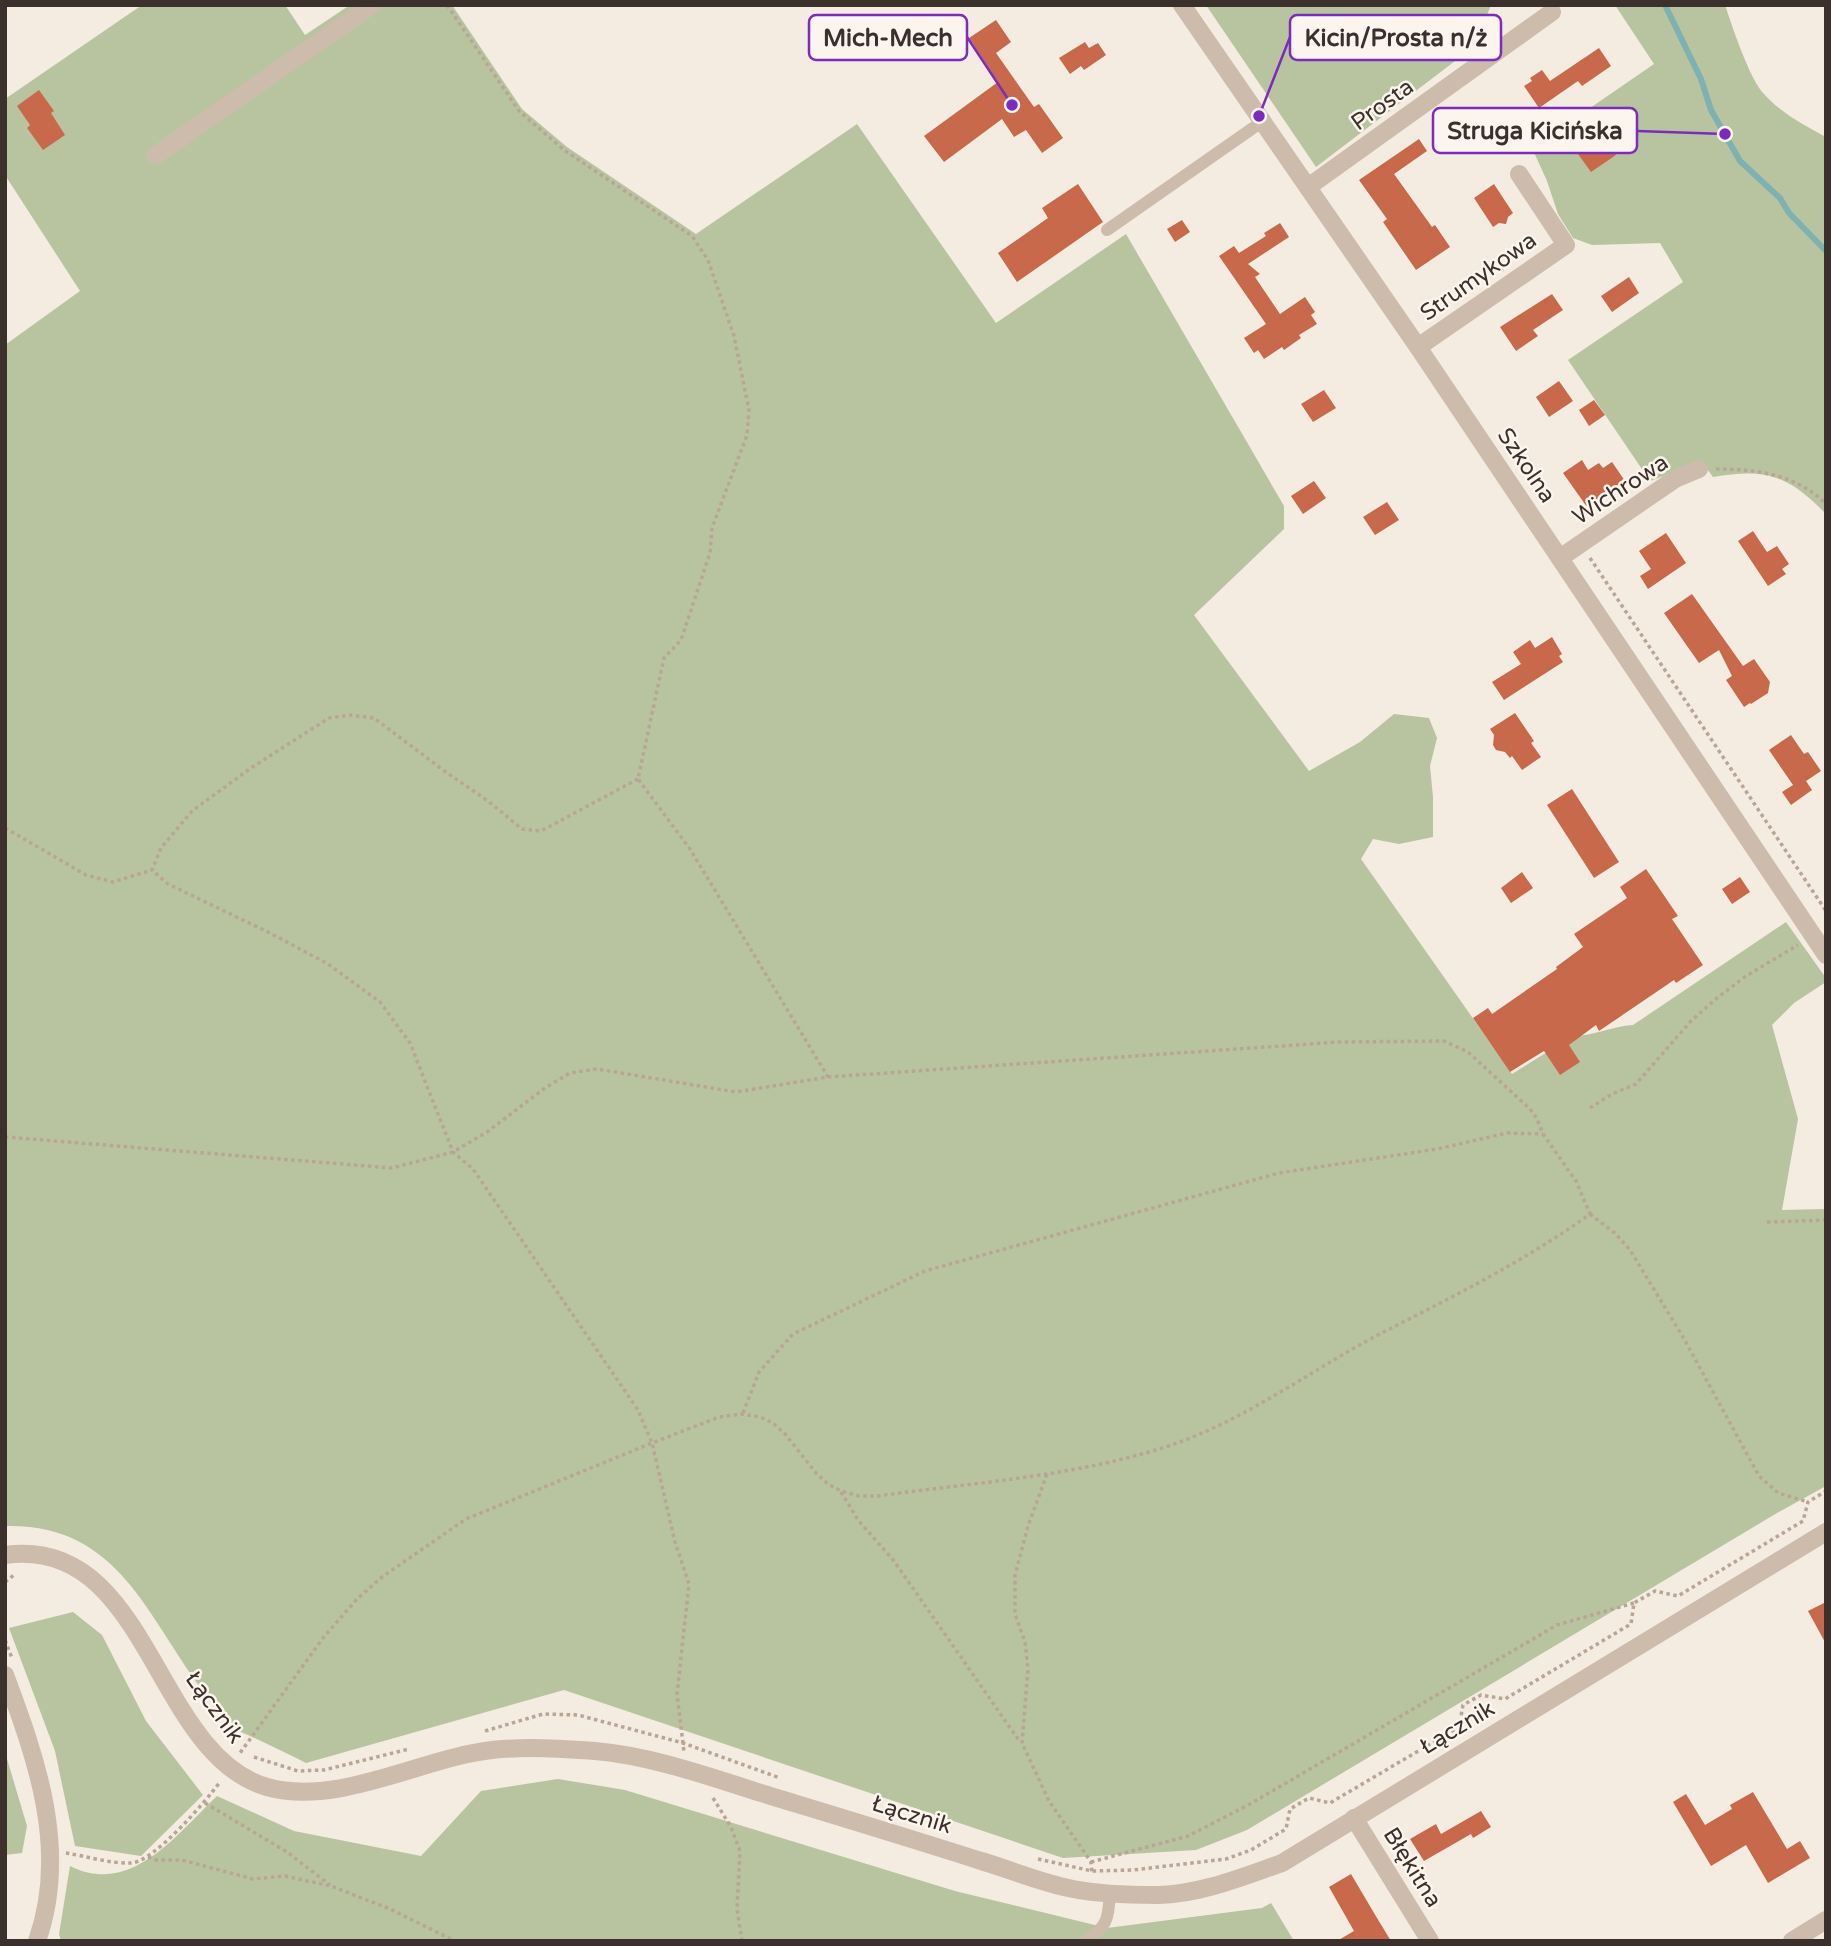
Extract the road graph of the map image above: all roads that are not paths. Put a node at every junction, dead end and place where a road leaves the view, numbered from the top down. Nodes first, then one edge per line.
1 (372, 5) edge
2 (1182, 5) edge
3 (1552, 12) dead end
4 (1263, 121) junction
5 (156, 155) dead end
6 (1520, 174) dead end
7 (1308, 187) junction
8 (1107, 230) dead end
9 (1418, 347) junction
10 (1699, 469) road end
11 (1560, 558) junction
12 (1826, 955) edge
13 (1826, 1532) edge
14 (5, 1555) edge
15 (5, 1675) edge
16 (1354, 1818) junction
17 (1110, 1892) junction
18 (1826, 1920) edge
19 (37, 1941) edge
20 (1085, 1941) edge
21 (1430, 1941) edge
22 (1792, 1941) edge

1 - 5 street
2 - 4 street, Szkolna
3 - 7 street, Prosta
4 - 7 street, Szkolna
4 - 8 lane
6 - 9 street, Strumykowa
7 - 9 street, Szkolna
9 - 11 street, Szkolna
10 - 11 street, Wichrowa
11 - 12 street, Szkolna
13 - 16 street, Łącznik
14 - 17 street, Łącznik
15 - 19 street
16 - 17 street, Łącznik
16 - 21 street, Błękitna
17 - 20 lane
18 - 22 street

